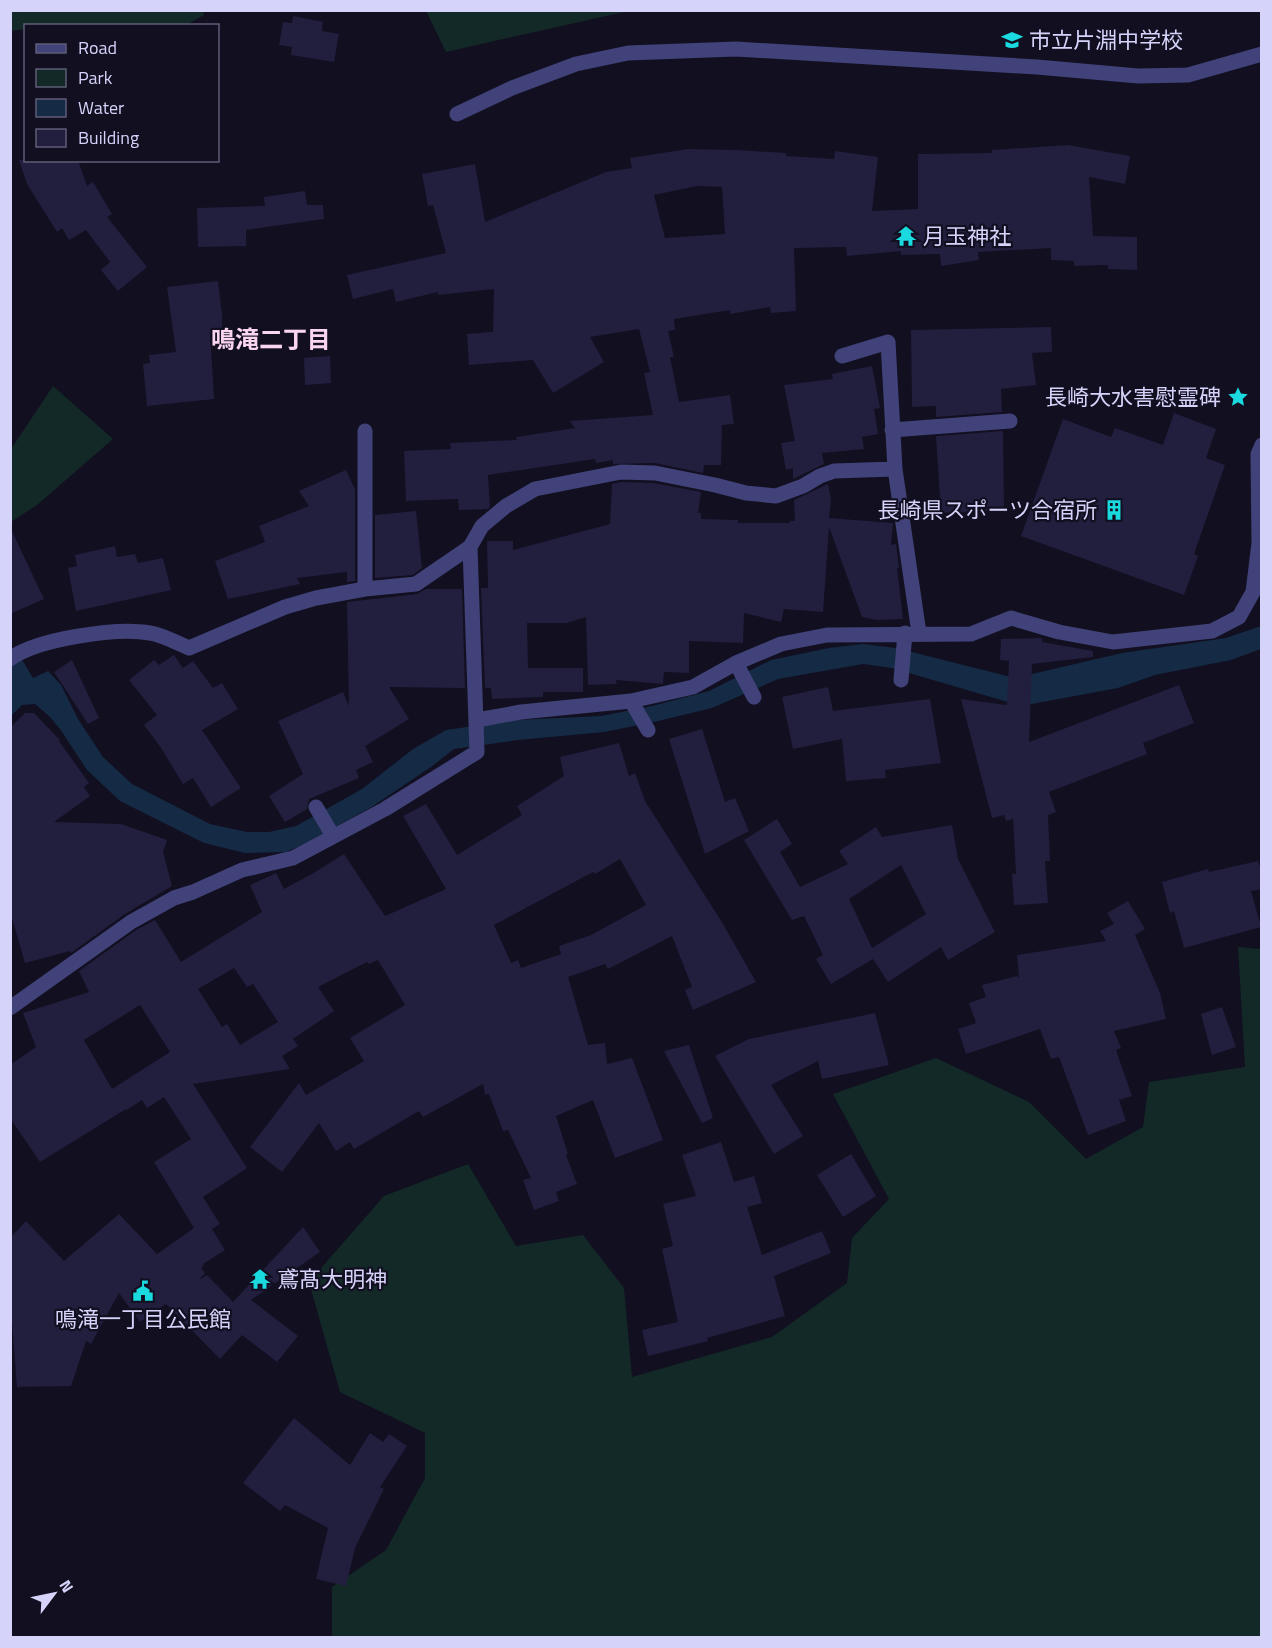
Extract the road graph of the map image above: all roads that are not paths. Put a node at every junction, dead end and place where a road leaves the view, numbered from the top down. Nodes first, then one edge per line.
1 (1262, 54) edge
2 (457, 114) dead end
3 (842, 356) dead end
4 (1010, 421) dead end
5 (892, 430) junction
6 (365, 431) dead end
7 (1262, 445) edge
8 (895, 469) junction
9 (470, 547) junction
10 (365, 589) junction
11 (912, 633) junction
12 (10, 659) edge
13 (736, 663) junction
14 (901, 680) dead end
15 (754, 697) dead end
16 (631, 700) junction
17 (477, 720) junction
18 (648, 730) dead end
19 (316, 807) dead end
20 (333, 836) junction
21 (10, 1008) edge

1 - 2 street
3 - 5 street
4 - 5 street
5 - 8 street
6 - 10 street
7 - 11 street
8 - 9 street
8 - 11 street
9 - 10 street
9 - 17 street
10 - 12 street
11 - 13 street
11 - 14 street
13 - 15 street
13 - 16 street
16 - 17 street
16 - 18 street
17 - 20 street
19 - 20 street
20 - 21 street

